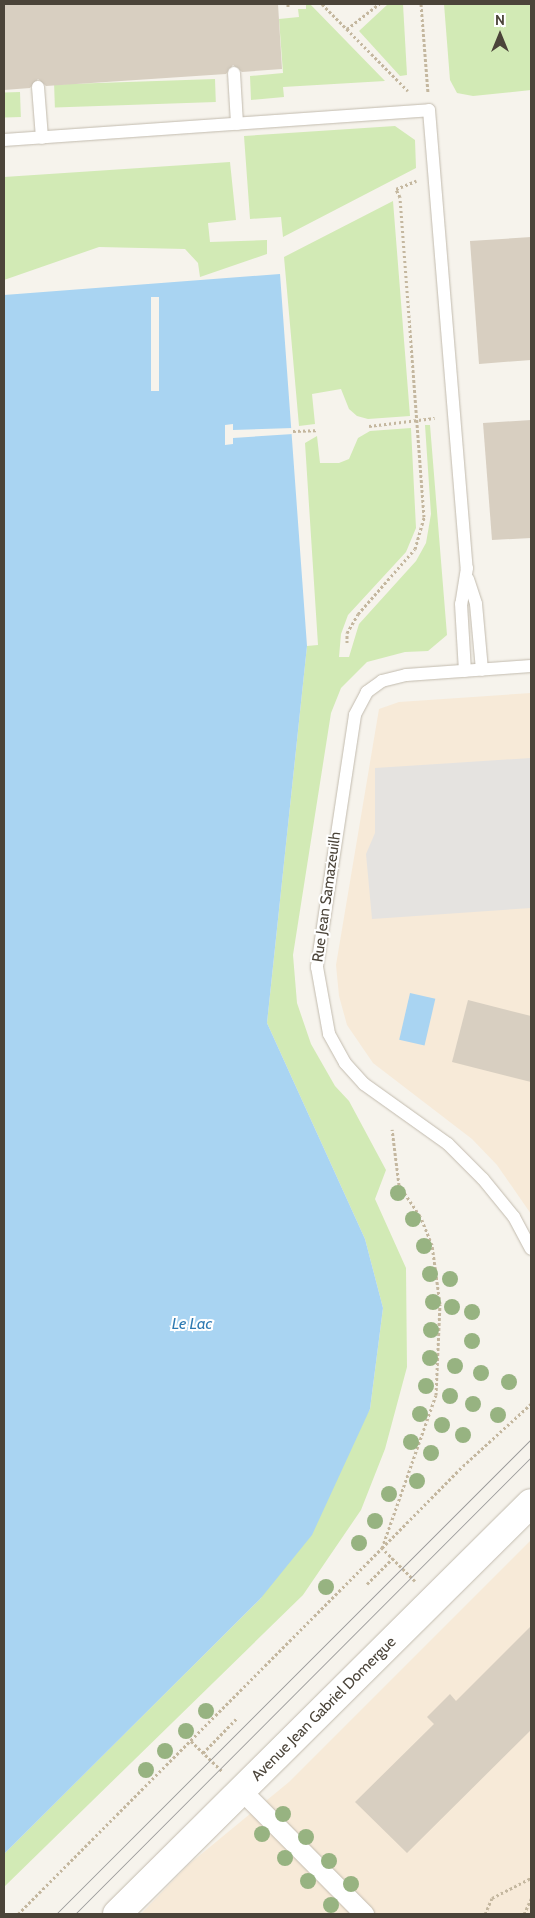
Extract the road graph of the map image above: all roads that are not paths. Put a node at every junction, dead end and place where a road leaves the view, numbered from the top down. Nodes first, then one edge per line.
1 (234, 73) dead end
2 (38, 87) dead end
3 (237, 124) junction
4 (42, 138) junction
5 (4, 140) edge
6 (467, 576) junction
7 (531, 666) edge
8 (482, 670) junction
9 (465, 671) junction
10 (531, 1250) edge
11 (531, 1503) edge
12 (241, 1790) junction
13 (117, 1914) edge
14 (364, 1914) edge

1 - 3 lane
2 - 4 lane
3 - 4 lane
3 - 6 lane
4 - 5 lane
6 - 8 lane
6 - 9 lane
7 - 8 lane, Rue Jean Samazeuilh
8 - 9 lane, Rue Jean Samazeuilh
9 - 10 lane, Rue Jean Samazeuilh
11 - 12 street, Avenue Jean Gabriel Domergue
12 - 13 street, Avenue Jean Gabriel Domergue
12 - 14 street

